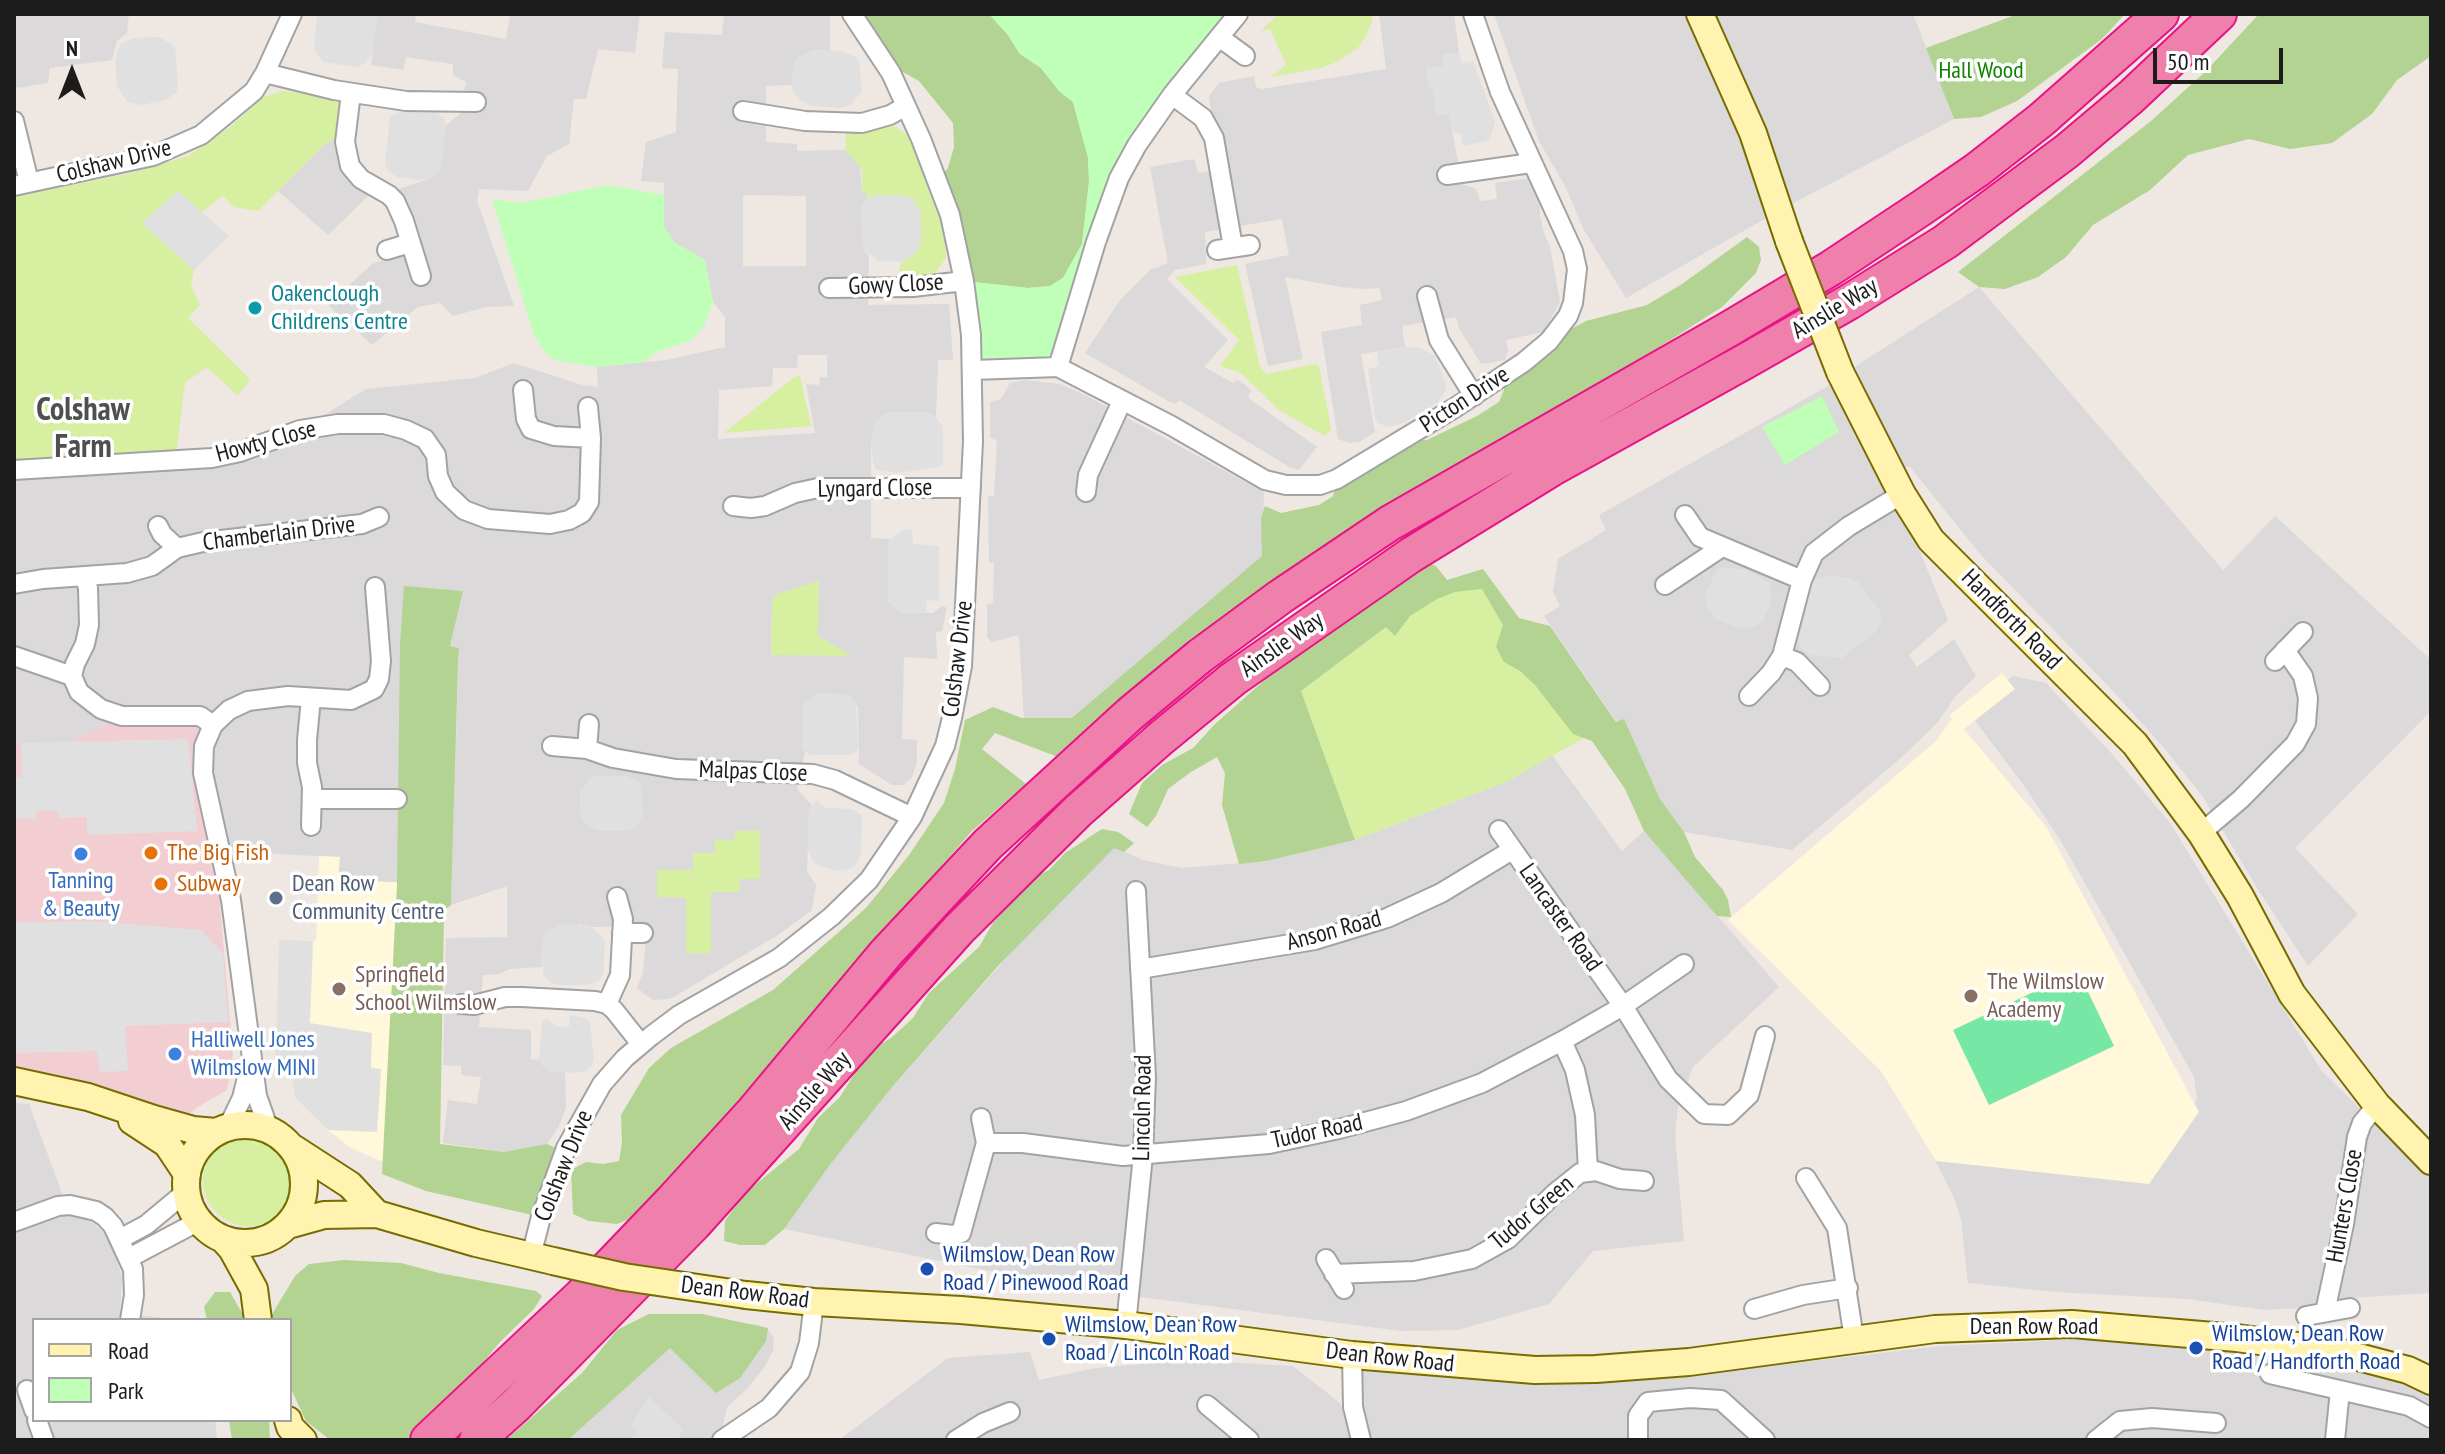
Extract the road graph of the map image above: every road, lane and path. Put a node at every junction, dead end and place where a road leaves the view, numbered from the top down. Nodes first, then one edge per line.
1 (292, 14) edge
2 (852, 14) edge
3 (1238, 14) edge
4 (1473, 14) edge
5 (1700, 14) edge
6 (2161, 14) edge
7 (2219, 14) edge
8 (1219, 37) junction
9 (1245, 56) dead end
10 (265, 73) junction
11 (351, 93) junction
12 (1172, 95) junction
13 (476, 102) dead end
14 (906, 106) junction
15 (743, 111) dead end
16 (14, 121) edge
17 (1531, 163) junction
18 (1447, 175) dead end
19 (22, 184) edge
20 (410, 243) junction
21 (1233, 247) dead end
22 (387, 250) dead end
23 (421, 276) dead end
24 (964, 281) junction
25 (829, 288) dead end
26 (1427, 296) dead end
27 (1058, 367) junction
28 (973, 370) junction
29 (523, 390) dead end
30 (1474, 396) junction
31 (1122, 401) junction
32 (588, 407) dead end
33 (591, 438) junction
34 (14, 470) edge
35 (971, 488) junction
36 (1086, 492) dead end
37 (1902, 494) junction
38 (733, 506) dead end
39 (1685, 515) dead end
40 (379, 517) dead end
41 (158, 526) dead end
42 (1722, 547) junction
43 (177, 548) junction
44 (85, 577) junction
45 (1802, 580) junction
46 (14, 584) edge
47 (1665, 585) dead end
48 (375, 587) dead end
49 (2303, 632) dead end
50 (14, 656) edge
51 (1782, 656) junction
52 (72, 676) junction
53 (1820, 686) dead end
54 (1749, 696) dead end
55 (311, 698) junction
56 (589, 724) dead end
57 (213, 725) junction
58 (552, 746) dead end
59 (587, 749) junction
60 (313, 799) junction
61 (397, 799) dead end
62 (912, 817) junction
63 (311, 826) dead end
64 (1499, 830) dead end
65 (2201, 833) junction
66 (1512, 850) junction
67 (1136, 891) dead end
68 (617, 897) dead end
69 (622, 933) junction
70 (643, 933) dead end
71 (1684, 964) dead end
72 (1140, 969) junction
73 (461, 1004) dead end
74 (607, 1004) junction
75 (1623, 1006) junction
76 (1765, 1036) dead end
77 (1562, 1041) junction
78 (641, 1044) junction
79 (252, 1058) junction
80 (14, 1081) edge
81 (54, 1091) junction
82 (2377, 1105) junction
83 (981, 1118) dead end
84 (222, 1130) junction
85 (269, 1130) junction
86 (986, 1143) junction
87 (293, 1148) junction
88 (1143, 1155) junction
89 (2431, 1161) edge
90 (1588, 1171) junction
91 (1806, 1178) dead end
92 (1644, 1181) dead end
93 (187, 1182) junction
94 (377, 1214) junction
95 (199, 1221) junction
96 (14, 1222) edge
97 (283, 1229) junction
98 (936, 1233) dead end
99 (120, 1239) junction
100 (223, 1239) junction
101 (129, 1258) junction
102 (542, 1258) junction
103 (1335, 1274) dead end
104 (1848, 1288) junction
105 (254, 1289) junction
106 (814, 1302) junction
107 (2350, 1308) dead end
108 (1754, 1309) dead end
109 (2325, 1312) junction
110 (2306, 1316) dead end
111 (130, 1318) edge
112 (258, 1318) edge
113 (1126, 1325) junction
114 (1854, 1339) junction
115 (1352, 1355) junction
116 (2270, 1374) dead end
117 (2423, 1374) edge
118 (2340, 1390) junction
119 (1207, 1405) dead end
120 (1010, 1412) dead end
121 (2431, 1418) edge
122 (2216, 1423) dead end
123 (1638, 1432) edge
124 (428, 1440) edge
125 (477, 1440) edge
126 (722, 1440) edge
127 (956, 1440) edge
128 (1249, 1440) edge
129 (1361, 1440) edge
130 (1765, 1440) edge
131 (2096, 1440) edge
132 (2335, 1440) edge

1 - 10 street, Colshaw Drive
2 - 14 street, Colshaw Drive
3 - 8 street
4 - 17 street, Picton Drive
5 - 37 street, Handforth Road, bridge
6 - 124 highway, Ainslie Way
7 - 125 highway, Ainslie Way
8 - 9 street
8 - 12 street
10 - 11 street
10 - 19 street, Colshaw Drive
11 - 13 street
11 - 20 street
12 - 21 street
12 - 27 street
14 - 15 street
14 - 24 street, Colshaw Drive
16 - 19 street
17 - 18 street
17 - 30 street, Picton Drive
20 - 22 street
20 - 23 street
24 - 25 street, Gowy Close
24 - 28 street, Colshaw Drive
26 - 30 street
27 - 28 street
27 - 31 street, Picton Drive
28 - 35 street, Colshaw Drive
29 - 33 street
30 - 31 street, Picton Drive
31 - 36 street
32 - 33 street, Howty Close
33 - 34 street, Howty Close
35 - 38 street, Lyngard Close
35 - 62 street, Colshaw Drive
37 - 45 street
37 - 65 street, Handforth Road
39 - 42 street
40 - 43 street, Chamberlain Drive
41 - 43 street, Chamberlain Drive
42 - 45 street
42 - 47 street
43 - 44 street, Chamberlain Drive
44 - 46 street, Chamberlain Drive
44 - 52 street
45 - 51 street
48 - 55 street
49 - 65 street
50 - 52 street
51 - 53 street
51 - 54 street
52 - 57 street
55 - 57 street
55 - 60 street
56 - 59 street
57 - 79 street
58 - 59 street, Malpas Close
59 - 62 street, Malpas Close
60 - 61 street
60 - 63 street
62 - 78 street, Colshaw Drive
64 - 66 street, Lancaster Road
65 - 82 street, Handforth Road
66 - 72 street, Anson Road
66 - 75 street, Lancaster Road
67 - 72 street, Lincoln Road
68 - 69 street
69 - 70 street
69 - 74 street
71 - 75 street, Tudor Road
72 - 88 street, Lincoln Road
73 - 74 street
74 - 78 street
75 - 76 street
75 - 77 street, Tudor Road
77 - 88 street, Tudor Road
77 - 90 street, Tudor Green
78 - 102 street, Colshaw Drive
79 - 84 street
79 - 85 street
80 - 81 street
81 - 84 street
81 - 93 street
82 - 89 street, Handforth Road
82 - 109 street, Hunters Close
83 - 86 street
84 - 85 street
84 - 93 street
85 - 87 street
86 - 88 street, Tudor Road
86 - 98 street
87 - 94 street
87 - 97 street
88 - 113 street, Lincoln Road
90 - 92 street, Tudor Green
90 - 103 street, Tudor Green
91 - 104 street
93 - 95 street
93 - 99 street
94 - 97 street, Dean Row Road
94 - 102 street, Dean Row Road
95 - 100 street
95 - 101 street
96 - 99 street
97 - 100 street
97 - 105 street
99 - 101 street
100 - 105 street
101 - 111 street
102 - 106 street, Dean Row Road, bridge
104 - 108 street
104 - 114 street
105 - 112 street
106 - 113 street, Dean Row Road
106 - 126 street
107 - 109 street
109 - 110 street
113 - 115 street, Dean Row Road
114 - 115 street, Dean Row Road
114 - 117 street, Dean Row Road
115 - 129 street
116 - 118 street
118 - 121 street
118 - 132 street
119 - 128 street
120 - 127 street
122 - 131 street
123 - 130 street

